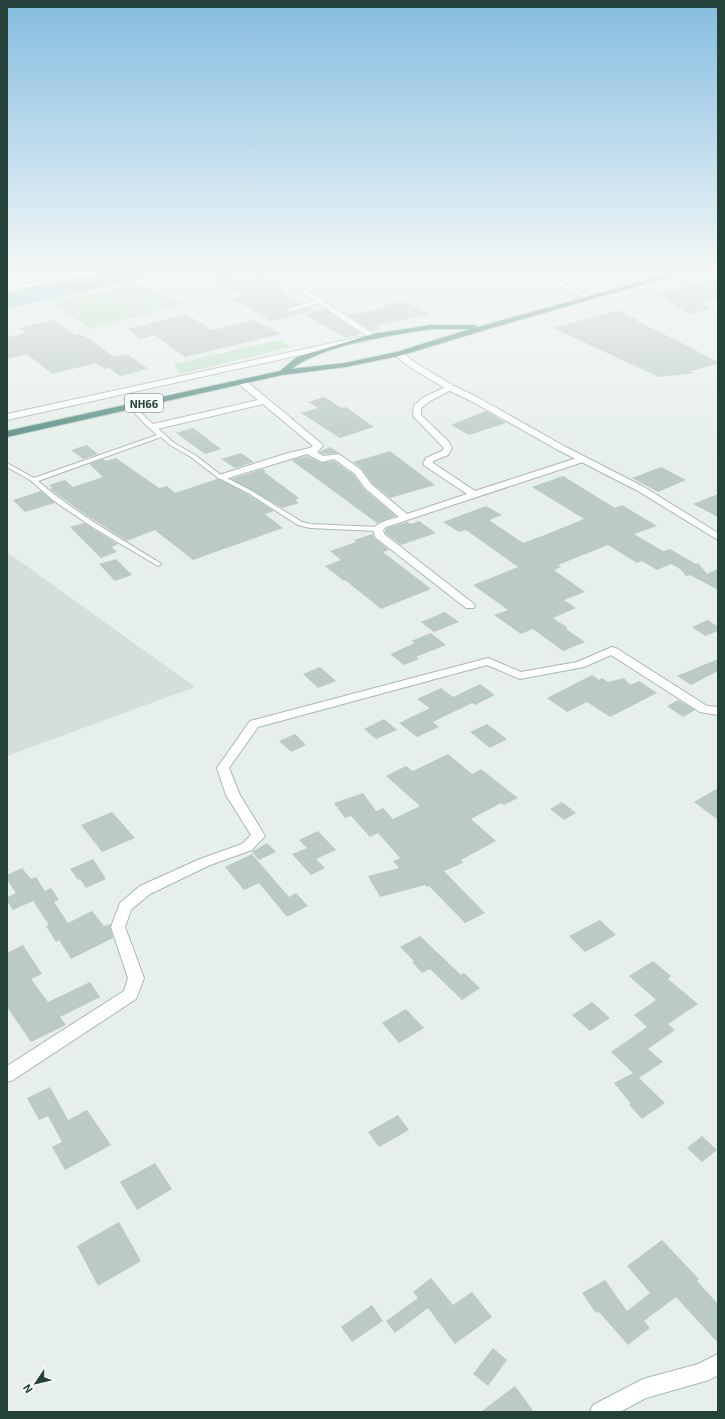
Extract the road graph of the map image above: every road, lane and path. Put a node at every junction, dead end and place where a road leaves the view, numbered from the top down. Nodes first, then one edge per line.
1 (372, 336) edge
2 (373, 336) edge
3 (456, 336) edge
4 (399, 354) junction
5 (282, 373) junction
6 (242, 382) junction
7 (451, 388) junction
8 (264, 401) junction
9 (131, 406) junction
10 (7, 417) edge
11 (153, 427) junction
12 (7, 434) edge
13 (162, 435) junction
14 (314, 450) junction
15 (583, 459) junction
16 (7, 465) edge
17 (222, 477) junction
18 (34, 480) junction
19 (473, 494) junction
20 (405, 517) junction
21 (378, 530) junction
22 (718, 536) edge
23 (158, 564) dead end
24 (470, 606) dead end
25 (718, 711) edge
26 (7, 1075) edge
27 (718, 1364) edge
28 (608, 1408) edge

1 - 10 street
2 - 5 highway
3 - 4 highway, NH66
4 - 5 highway, NH66
4 - 7 street
5 - 6 highway, NH66
6 - 8 street
6 - 9 highway, NH66
7 - 15 street
7 - 19 street
8 - 11 street
8 - 14 street
9 - 11 lane
9 - 12 highway, NH66
11 - 13 lane
13 - 17 lane
13 - 18 lane
14 - 17 street
14 - 20 street
15 - 19 street
15 - 22 street
16 - 18 lane
17 - 21 lane
18 - 23 lane
19 - 20 street
20 - 21 street
21 - 24 street
25 - 26 street
27 - 28 street

